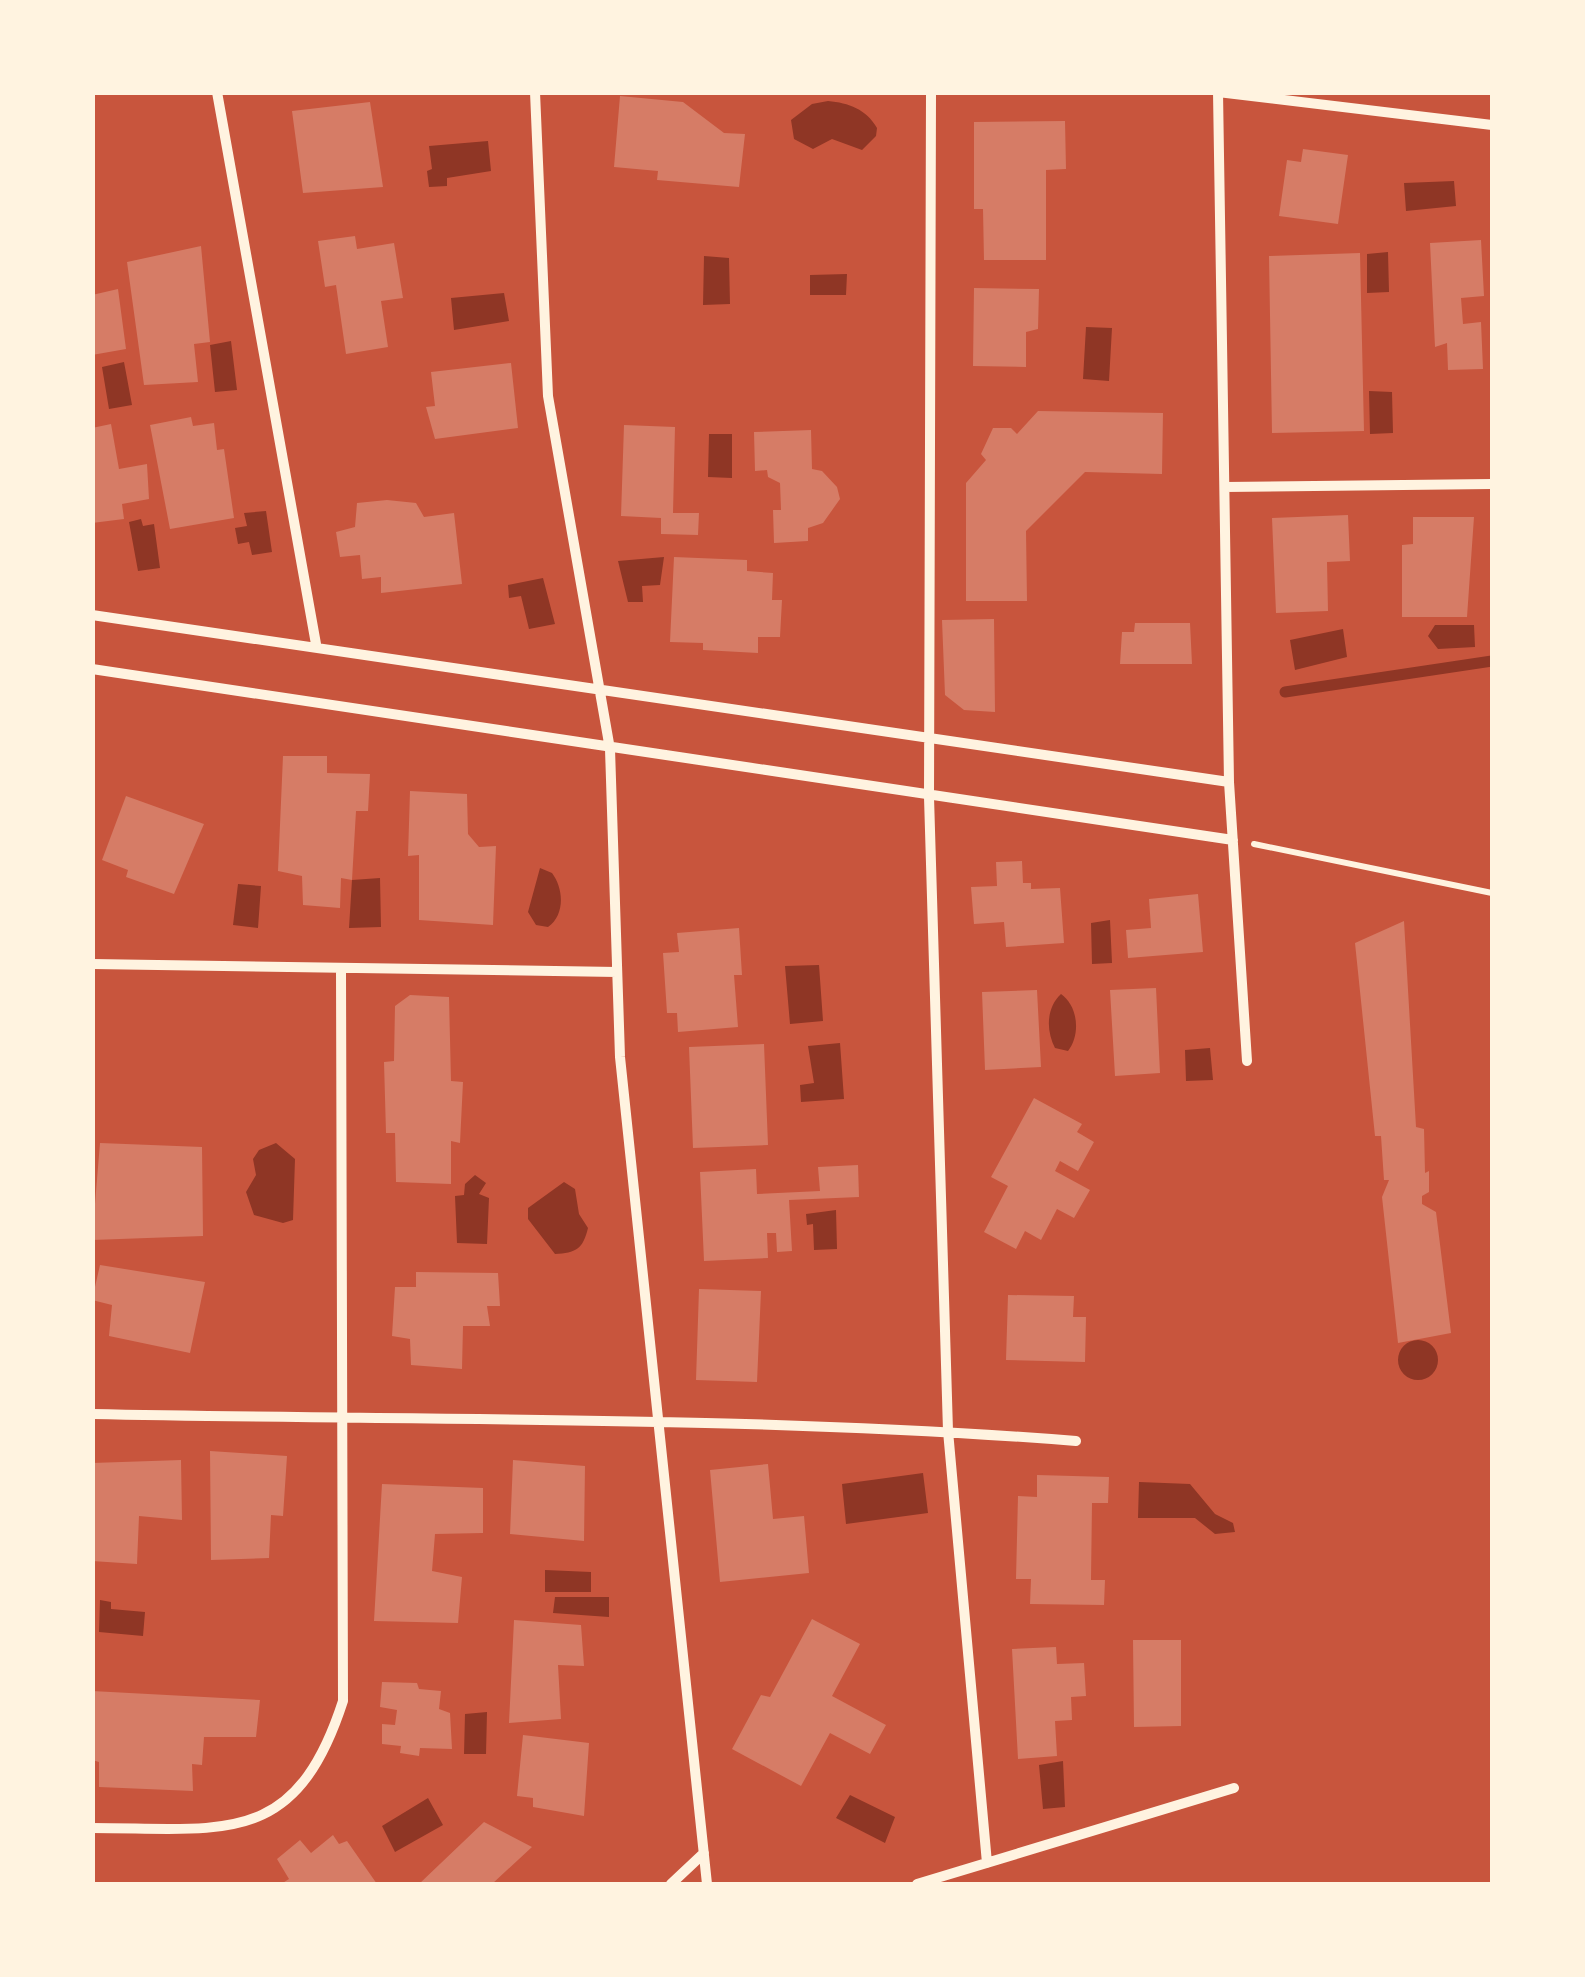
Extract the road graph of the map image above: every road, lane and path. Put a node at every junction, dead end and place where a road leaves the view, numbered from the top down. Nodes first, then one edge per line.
1 (216, 92) edge
2 (535, 92) edge
3 (930, 92) edge
4 (1218, 92) edge
5 (1492, 125) edge
6 (1492, 484) edge
7 (1225, 487) junction
8 (92, 615) edge
9 (316, 644) junction
10 (92, 669) edge
11 (598, 687) junction
12 (930, 737) junction
13 (610, 749) junction
14 (1229, 782) junction
15 (929, 797) junction
16 (1234, 840) junction
17 (1492, 893) edge
18 (92, 964) edge
19 (341, 969) junction
20 (617, 972) junction
21 (1247, 1061) dead end
22 (92, 1414) edge
23 (341, 1420) junction
24 (659, 1421) junction
25 (948, 1431) junction
26 (1076, 1441) dead end
27 (1234, 1788) dead end
28 (92, 1828) edge
29 (704, 1852) junction
30 (987, 1864) junction
31 (670, 1884) edge
32 (707, 1884) edge
33 (917, 1884) edge

1 - 9 street
2 - 11 street
3 - 12 street
4 - 5 street
4 - 7 street
6 - 7 street
7 - 14 street
8 - 9 street
9 - 11 street
10 - 13 street
11 - 12 street
11 - 13 street
12 - 14 street
12 - 15 street
13 - 15 street
13 - 20 street
14 - 16 street
15 - 16 street
15 - 25 street
16 - 17 path
16 - 21 street
18 - 19 street
19 - 20 street
19 - 23 street
20 - 24 street
22 - 23 street
23 - 24 street
23 - 28 street
24 - 25 street
24 - 29 street
25 - 26 street
25 - 30 street
27 - 30 street
29 - 31 street
29 - 32 street
30 - 33 street

